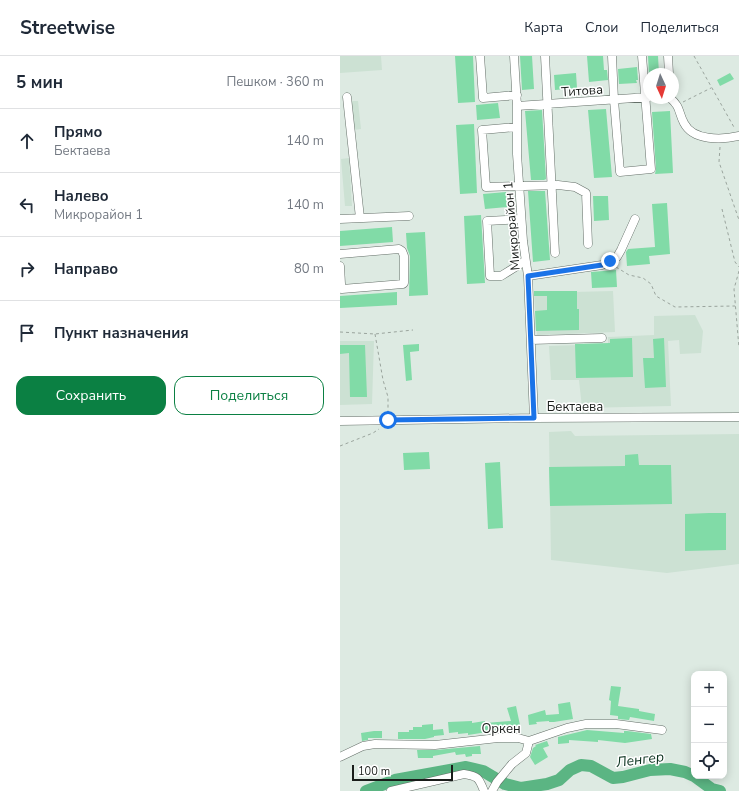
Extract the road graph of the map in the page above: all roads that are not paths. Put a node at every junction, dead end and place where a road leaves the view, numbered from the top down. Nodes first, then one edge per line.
1 (480, 56) edge
2 (514, 56) edge
3 (545, 56) edge
4 (612, 56) edge
5 (642, 56) edge
6 (668, 56) edge
7 (644, 68) edge
8 (669, 68) edge
9 (517, 95) junction
10 (347, 97) dead end
11 (643, 97) edge
12 (614, 100) junction
13 (547, 104) junction
14 (647, 104) edge
15 (677, 104) edge
16 (517, 106) junction
17 (517, 127) junction
18 (739, 136) edge
19 (552, 185) junction
20 (519, 186) junction
21 (409, 216) dead end
22 (360, 218) junction
23 (340, 219) edge
24 (521, 219) junction
25 (635, 219) dead end
26 (588, 244) dead end
27 (555, 253) dead end
28 (340, 254) edge
29 (525, 261) junction
30 (340, 266) edge
31 (528, 276) junction
32 (602, 338) dead end
33 (531, 340) junction
34 (739, 417) edge
35 (534, 418) junction
36 (340, 421) edge
37 (662, 730) dead end
38 (529, 741) junction
39 (340, 757) edge
40 (391, 791) edge
41 (484, 791) edge
42 (492, 791) edge

1 - 9 street
2 - 9 street, Микрорайон 1
3 - 13 street
4 - 12 street
5 - 7 street
6 - 8 street
9 - 16 street, Микрорайон 1
10 - 22 street
11 - 12 street, Титова
12 - 13 street, Титова
12 - 14 street
13 - 16 street, Титова
13 - 19 street
15 - 18 street
16 - 17 street, Микрорайон 1
17 - 20 street, Микрорайон 1
17 - 20 street
19 - 20 street
19 - 26 street
19 - 27 street
20 - 24 street, Микрорайон 1
21 - 22 street
22 - 23 street
24 - 29 street, Микрорайон 1
24 - 29 street
25 - 31 street
28 - 30 street
29 - 31 street, Микрорайон 1
31 - 33 street, Микрорайон 1
32 - 33 street
33 - 35 street, Микрорайон 1
34 - 35 street, Бектаева
35 - 36 street, Бектаева
37 - 38 street, Оркен
38 - 39 street, Оркен
38 - 42 street
40 - 41 street

